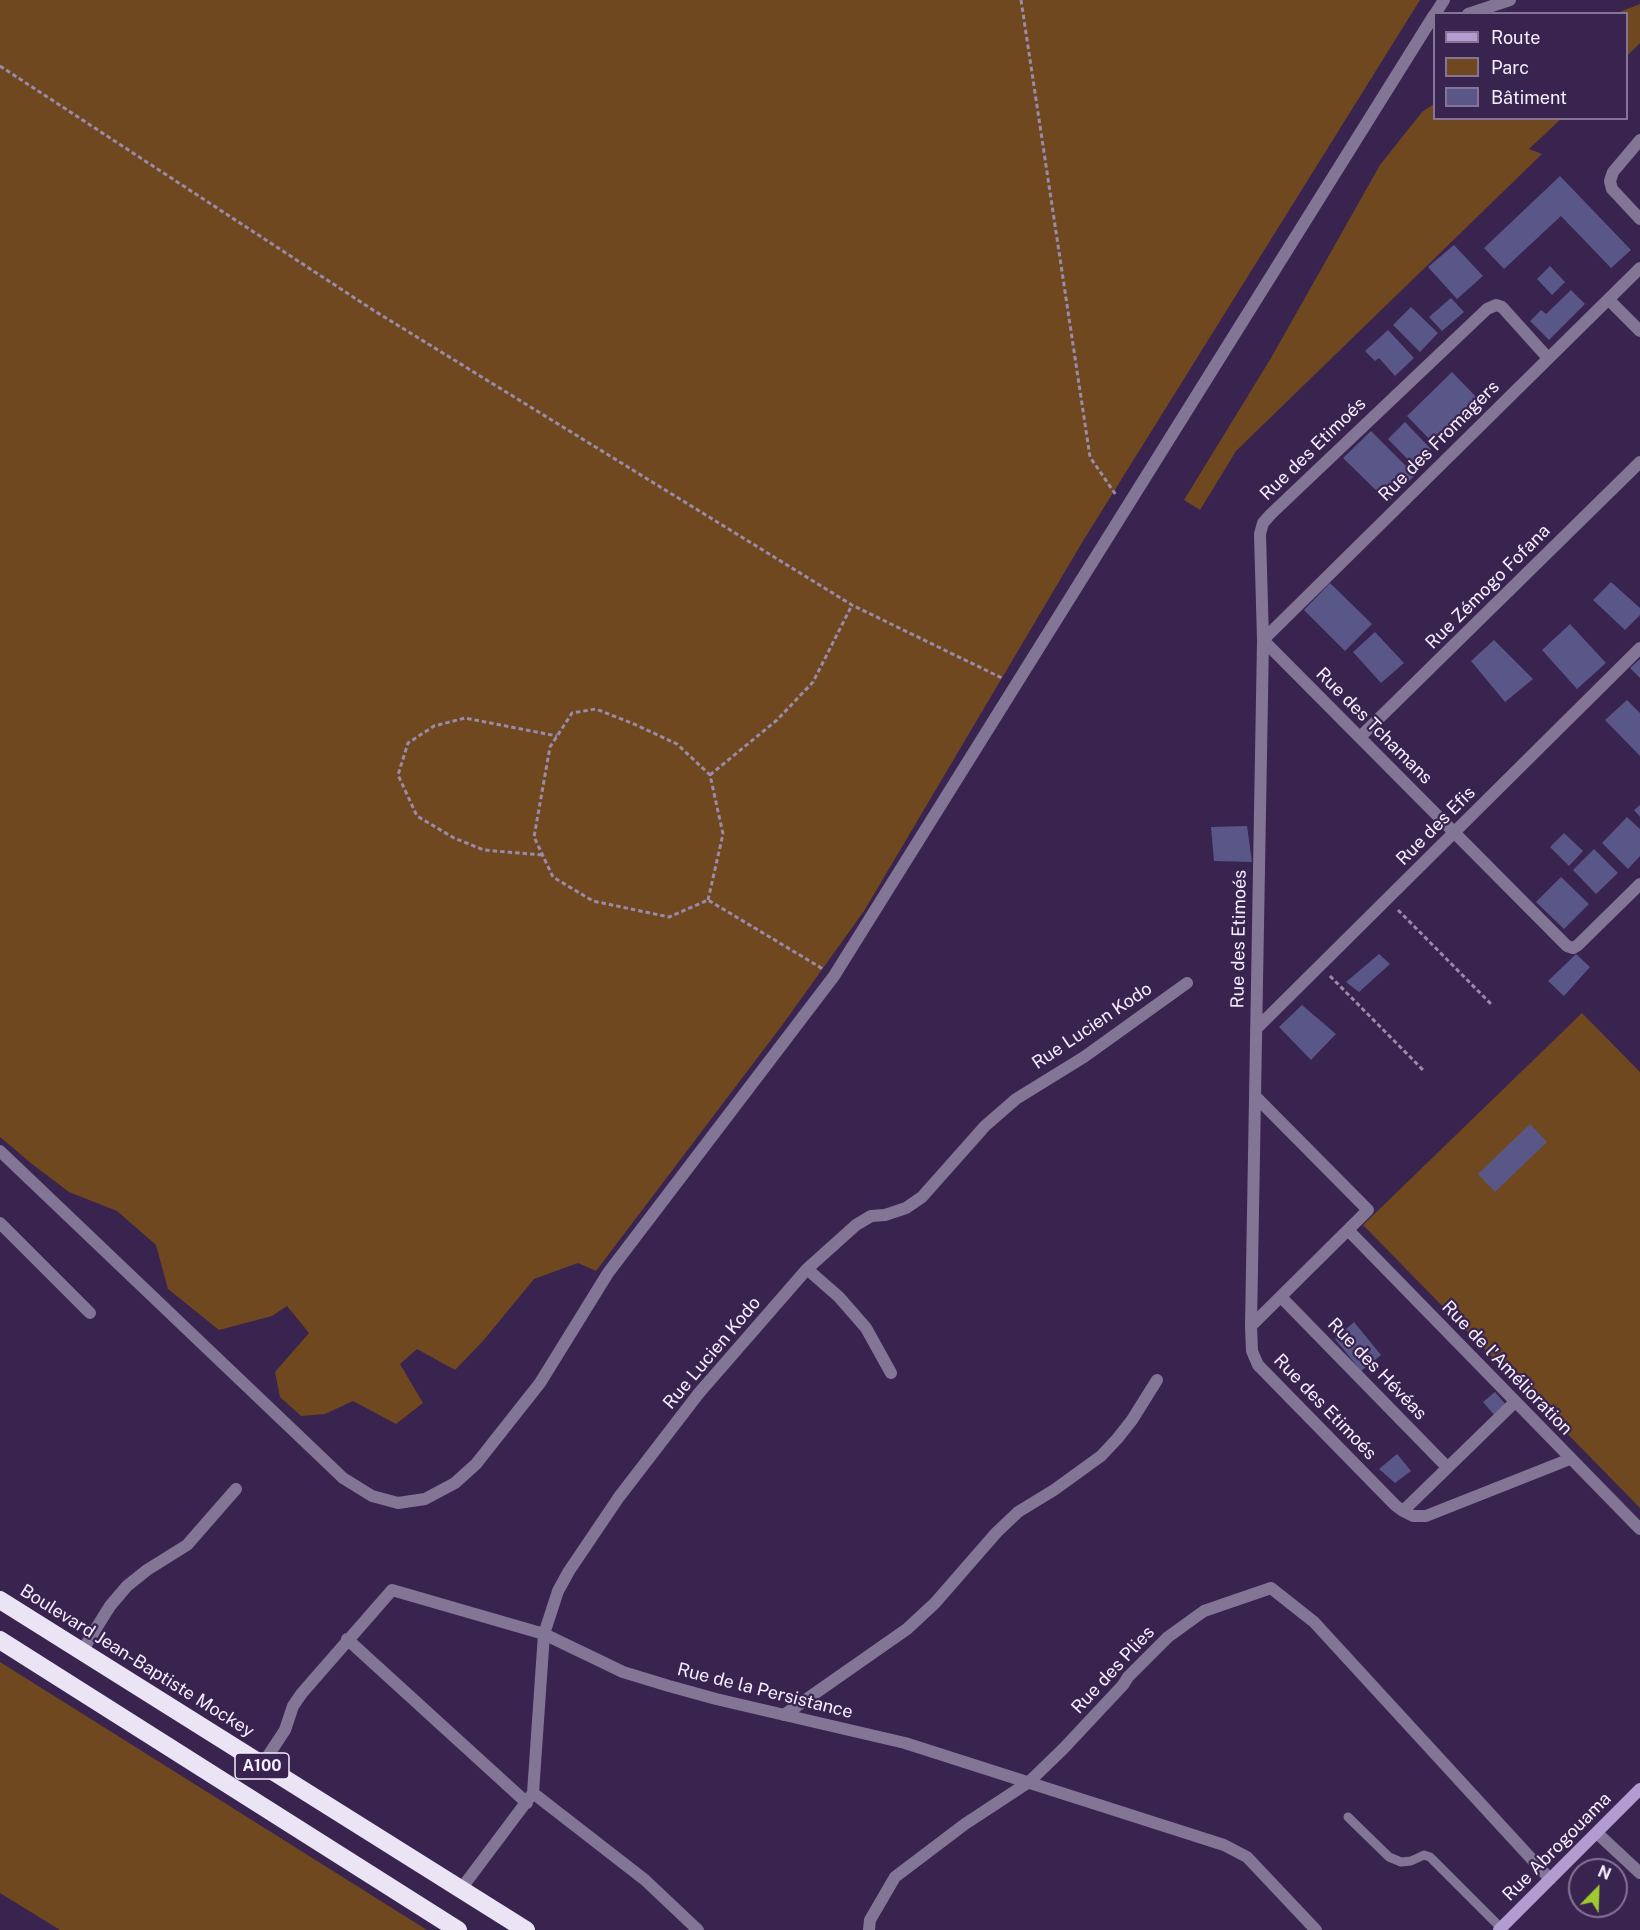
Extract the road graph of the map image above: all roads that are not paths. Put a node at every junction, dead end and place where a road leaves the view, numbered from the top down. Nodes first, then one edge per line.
1 (1510, 0) edge
2 (1474, 12) edge
3 (1431, 25) edge
4 (1640, 140) edge
5 (1640, 219) edge
6 (1640, 268) edge
7 (1609, 300) junction
8 (1640, 331) edge
9 (1548, 358) junction
10 (1640, 462) edge
11 (1263, 640) junction
12 (1640, 648) edge
13 (1360, 737) junction
14 (1455, 833) junction
15 (1640, 884) edge
16 (1187, 983) dead end
17 (1256, 1029) junction
18 (1256, 1096) junction
19 (0, 1151) edge
20 (0, 1223) edge
21 (1348, 1230) junction
22 (807, 1269) junction
23 (1281, 1296) junction
24 (90, 1313) dead end
25 (1251, 1326) junction
26 (891, 1373) dead end
27 (1157, 1380) dead end
28 (1515, 1402) junction
29 (1570, 1459) junction
30 (1447, 1467) junction
31 (236, 1489) dead end
32 (1403, 1511) junction
33 (1640, 1529) edge
34 (0, 1600) edge
35 (544, 1634) junction
36 (347, 1639) junction
37 (0, 1640) edge
38 (82, 1651) junction
39 (784, 1715) junction
40 (262, 1765) junction
41 (1029, 1782) junction
42 (1640, 1789) edge
43 (530, 1798) junction
44 (1348, 1817) dead end
45 (1597, 1833) junction
46 (1640, 1873) edge
47 (1550, 1879) junction
48 (460, 1889) junction
49 (1500, 1929) edge
50 (458, 1930) edge
51 (526, 1930) edge
52 (698, 1930) edge
53 (869, 1930) edge
54 (1316, 1930) edge

1 - 2 street
3 - 19 street
4 - 5 street
6 - 7 street, Rue des Fromagers
7 - 8 street
7 - 9 street, Rue des Fromagers
9 - 11 street, Rue des Fromagers
9 - 11 street, Rue des Etimoés
10 - 13 street, Rue Zémogo Fofana
11 - 13 street, Rue des Tchamans
11 - 17 street, Rue des Etimoés
12 - 14 street, Rue des Efis
13 - 14 street, Rue des Tchamans
14 - 15 street, Rue des Tchamans
14 - 17 street, Rue des Efis
16 - 22 street, Rue Lucien Kodo
17 - 18 street, Rue des Etimoés
18 - 21 street
18 - 25 street, Rue des Etimoés
20 - 24 street
21 - 23 street
21 - 28 street, Rue de l'Amélioration
22 - 26 street
22 - 35 street, Rue Lucien Kodo
23 - 25 street
23 - 30 street, Rue des Hévéas
25 - 32 street, Rue des Etimoés
27 - 39 street
28 - 29 street, Rue de l'Amélioration
28 - 30 street
29 - 32 street
29 - 33 street, Rue de l'Amélioration
30 - 32 street
31 - 38 street
34 - 38 highway, Boulevard Jean-Baptiste Mockey / A100
35 - 36 street, Rue de la Persistance
35 - 39 street, Rue de la Persistance
35 - 43 street, Rue Lucien Kodo
36 - 40 street, Rue de la Persistance
36 - 43 street
37 - 50 highway, A100
38 - 40 highway, Boulevard Jean-Baptiste Mockey / A100
39 - 41 street, Rue de la Persistance
40 - 48 highway, Boulevard Jean-Baptiste Mockey / A100
41 - 47 street, Rue des Plies
41 - 53 street, Rue des Plies
41 - 54 street, Rue de la Persistance
42 - 45 street, Rue Abrogouama
43 - 48 street
43 - 52 street
44 - 49 lane
45 - 46 street
45 - 47 street, Rue Abrogouama
47 - 49 street, Rue Abrogouama
48 - 51 highway, Boulevard Jean-Baptiste Mockey / A100

